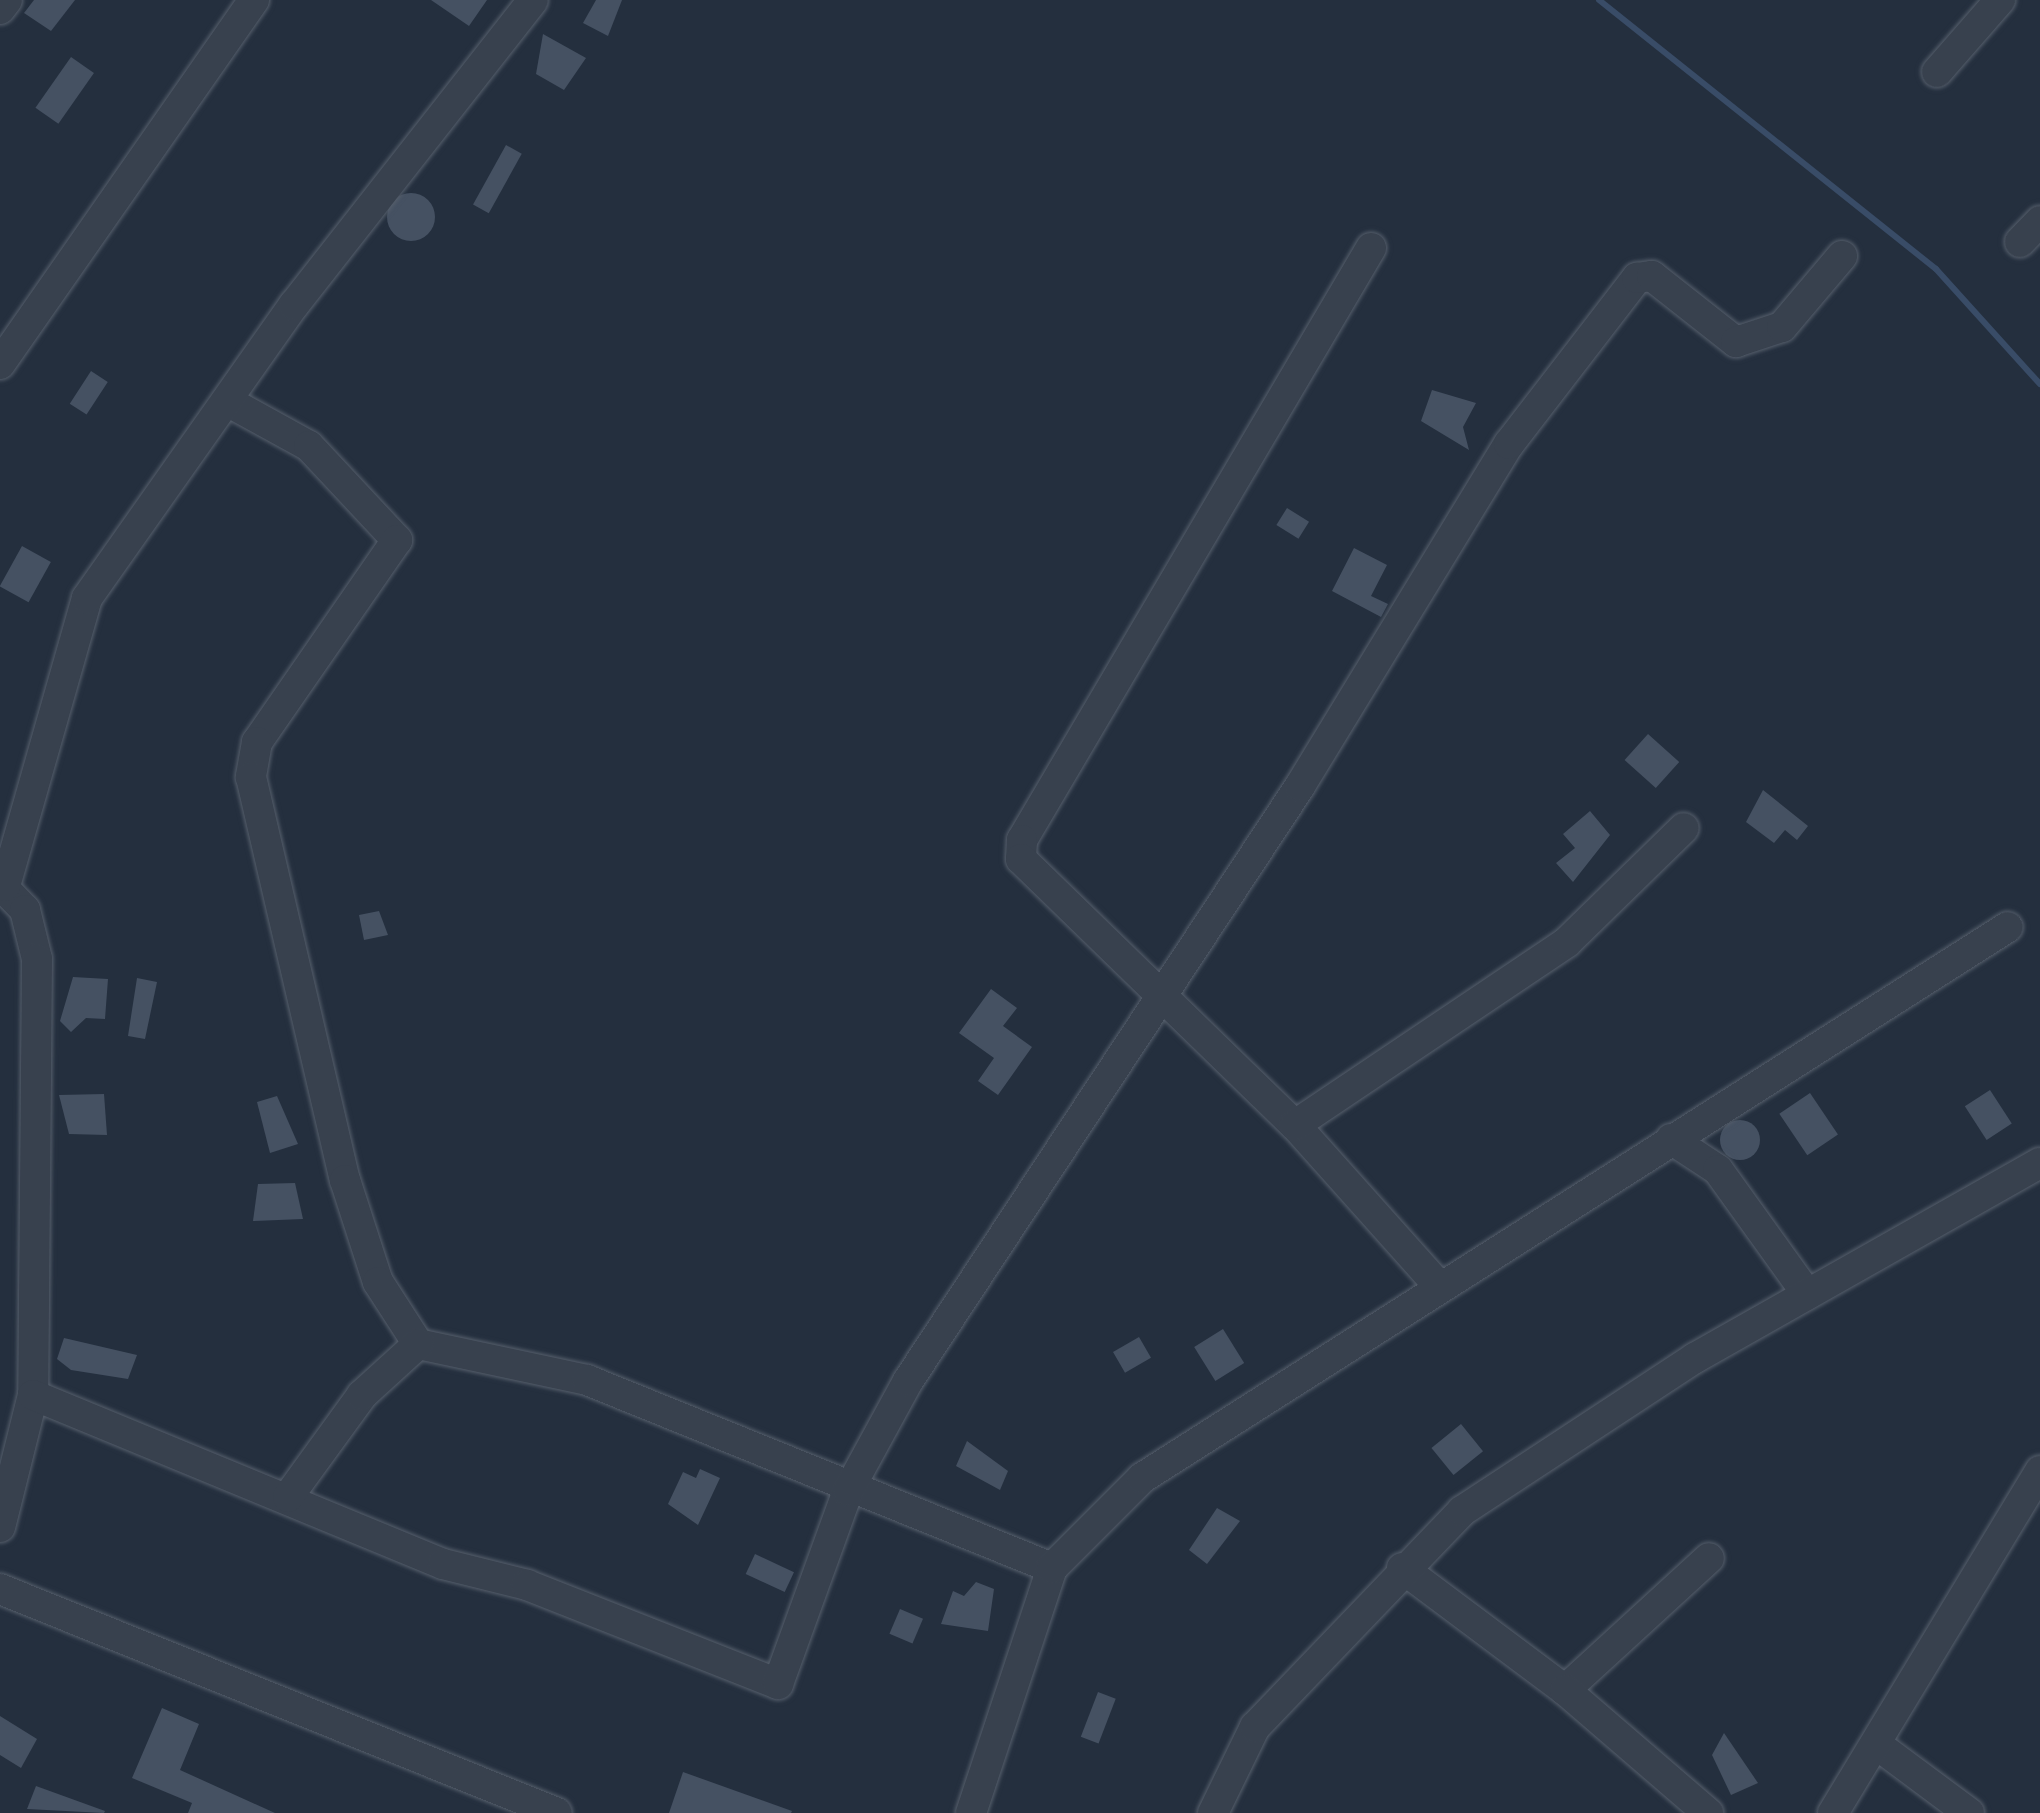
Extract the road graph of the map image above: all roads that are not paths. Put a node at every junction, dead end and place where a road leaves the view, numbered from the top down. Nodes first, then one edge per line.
1 (7, 0) edge
2 (254, 0) edge
3 (533, 0) edge
4 (2000, 0) edge
5 (0, 9) edge
6 (1937, 72) dead end
7 (1371, 248) dead end
8 (1842, 256) dead end
9 (0, 364) edge
10 (229, 402) junction
11 (1684, 828) dead end
12 (3, 885) edge
13 (2008, 926) dead end
14 (1163, 994) junction
15 (1296, 1125) junction
16 (1671, 1139) junction
17 (2040, 1162) edge
18 (1440, 1287) junction
19 (1807, 1294) junction
20 (418, 1344) junction
21 (32, 1395) junction
22 (2040, 1471) edge
23 (848, 1491) junction
24 (288, 1497) junction
25 (0, 1527) edge
26 (1709, 1558) dead end
27 (1052, 1568) junction
28 (1402, 1568) junction
29 (0, 1589) edge
30 (1564, 1690) junction
31 (1880, 1746) junction
32 (557, 1813) edge
33 (971, 1813) edge
34 (1213, 1813) edge
35 (1708, 1813) edge
36 (1833, 1813) edge
37 (1970, 1813) edge

1 - 5 street
2 - 9 street
3 - 10 street
4 - 6 street
7 - 14 street
8 - 14 street
10 - 12 street
10 - 20 street
11 - 15 street
12 - 21 street
13 - 16 street
14 - 15 street
14 - 23 street
15 - 18 street
16 - 18 street
16 - 19 street
17 - 19 street
18 - 27 street
19 - 28 street
20 - 23 street
20 - 24 street
21 - 24 street
21 - 25 street
22 - 31 street
23 - 24 street
23 - 27 street
26 - 30 street
27 - 33 street
28 - 30 street
28 - 34 street
29 - 32 street
30 - 35 street
31 - 36 street
31 - 37 street

